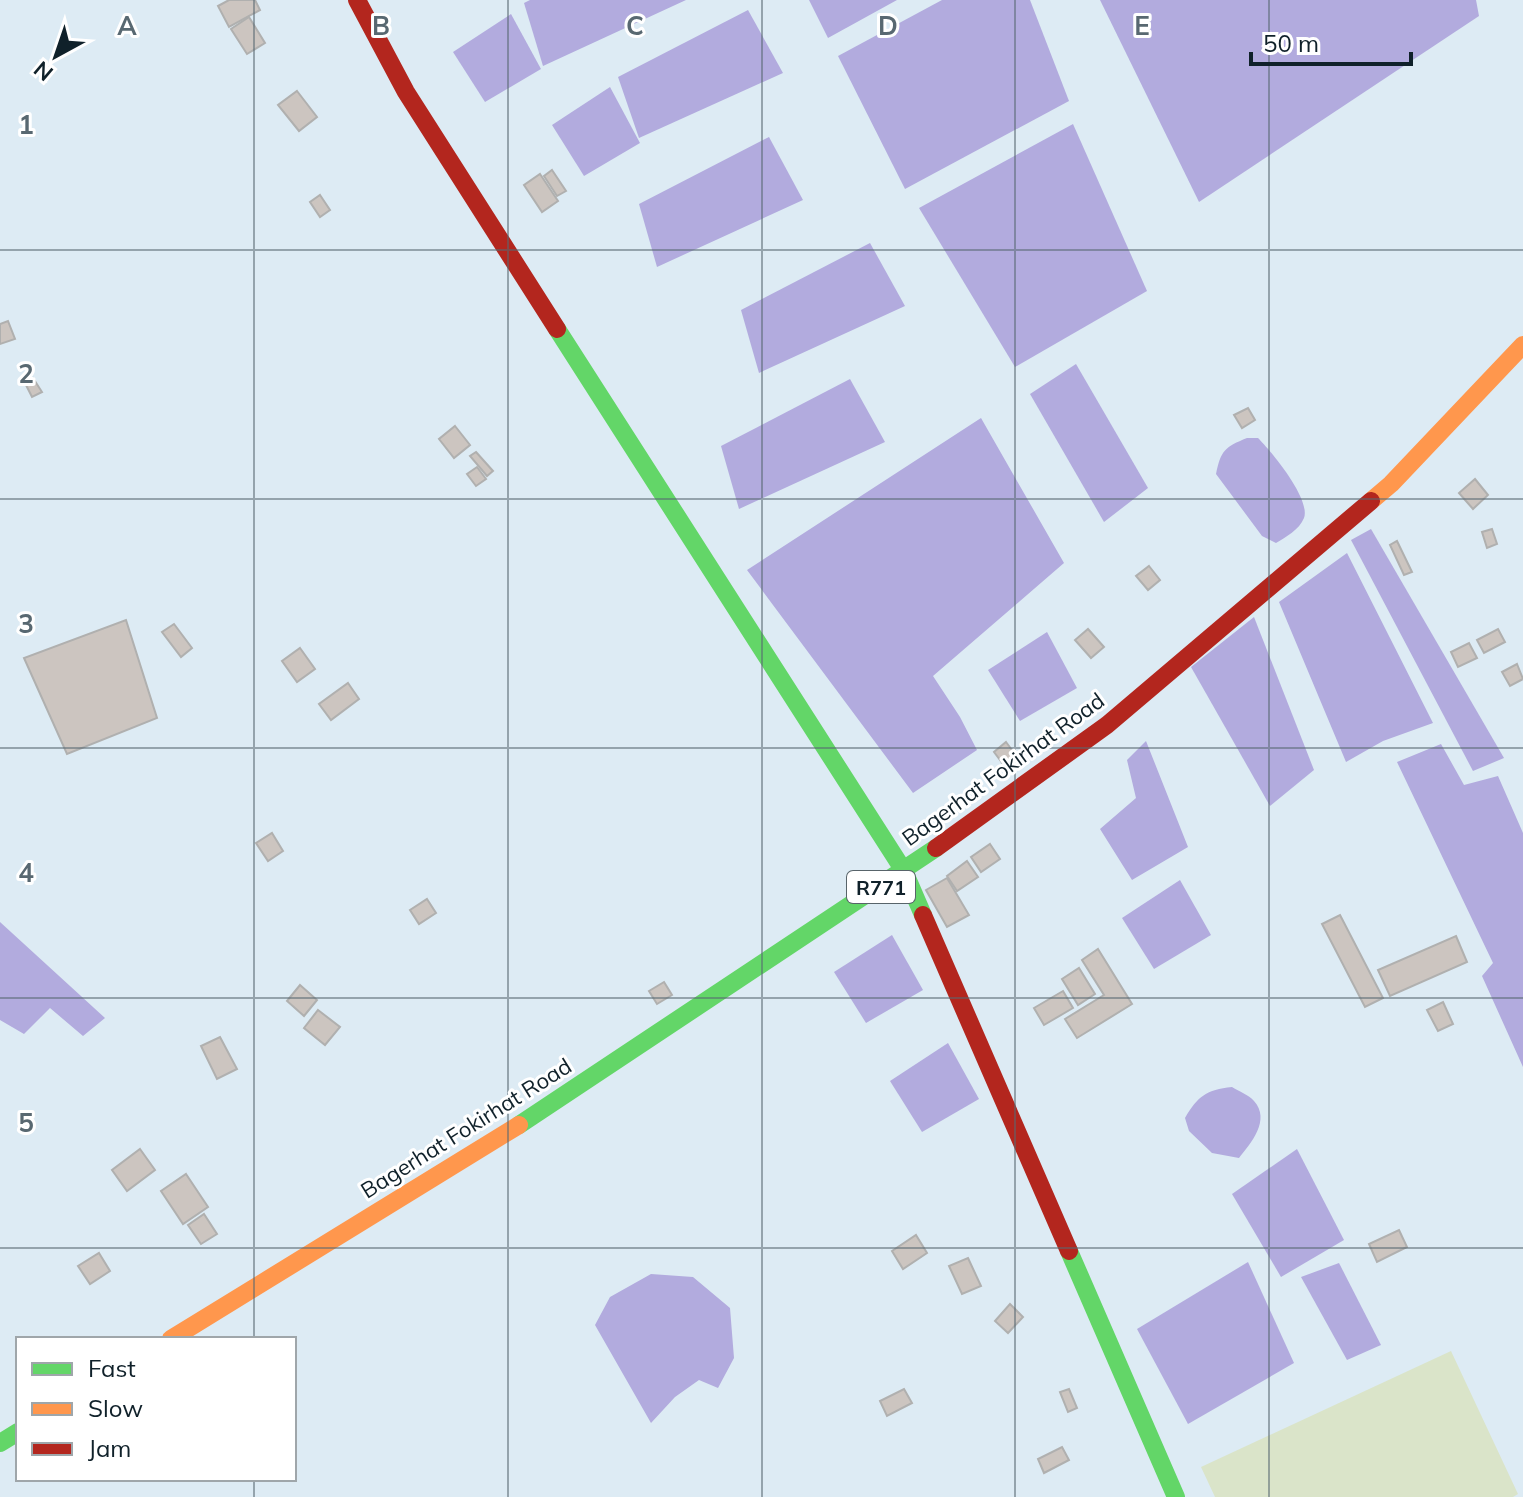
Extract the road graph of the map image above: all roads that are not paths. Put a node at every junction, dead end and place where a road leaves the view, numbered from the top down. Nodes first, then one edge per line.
1 (357, 0) edge
2 (1523, 345) edge
3 (904, 871) junction
4 (174, 1337) edge
5 (1176, 1497) edge

1 - 3 street
2 - 3 street, Bagerhat Fokirhat Road / R771
3 - 4 street, Bagerhat Fokirhat Road / R771
3 - 5 street

